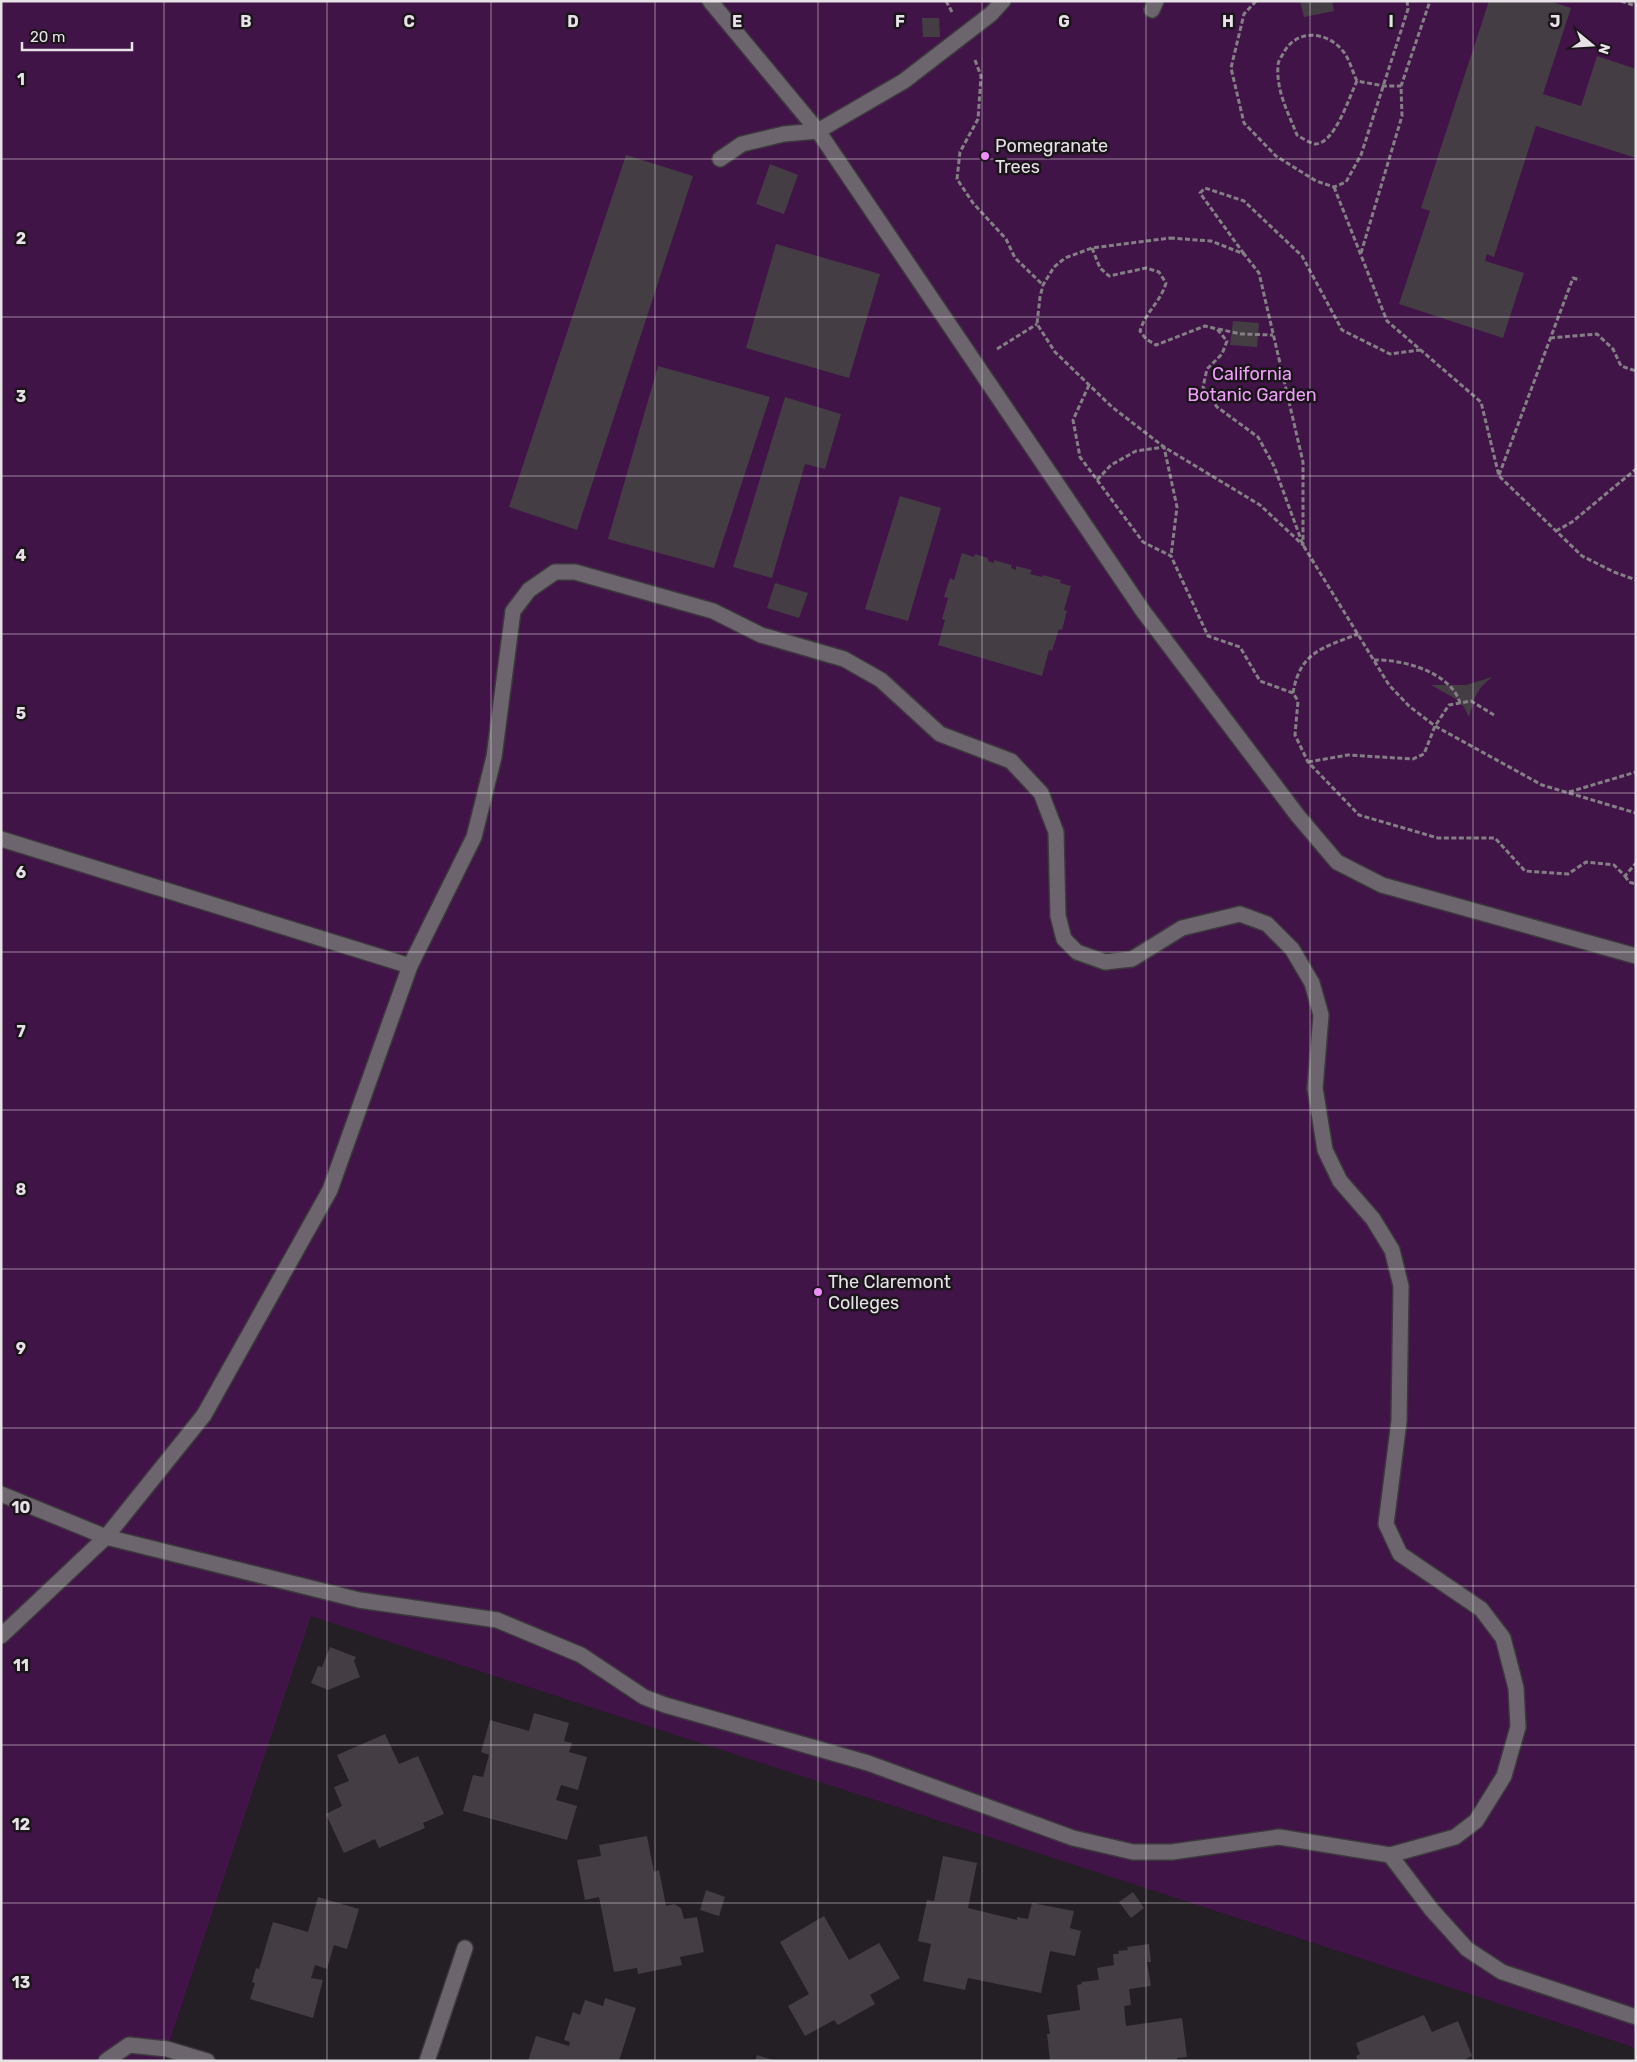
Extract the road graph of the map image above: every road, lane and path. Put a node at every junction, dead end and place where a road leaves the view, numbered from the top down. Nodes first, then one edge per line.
1 (710, 1) edge
2 (1003, 1) edge
3 (1256, 1) edge
4 (1407, 1) edge
5 (1430, 1) edge
6 (1620, 1) edge
7 (1636, 6) edge
8 (964, 34) junction
9 (1357, 81) junction
10 (1384, 86) junction
11 (1401, 86) junction
12 (818, 131) junction
13 (720, 159) dead end
14 (1334, 187) junction
15 (1092, 248) junction
16 (1361, 253) junction
17 (1244, 254) junction
18 (1580, 280) dead end
19 (1043, 284) junction
20 (1037, 324) junction
21 (1217, 329) junction
22 (1274, 335) junction
23 (1550, 338) junction
24 (1421, 350) junction
25 (976, 362) junction
26 (1636, 371) edge
27 (1089, 385) junction
28 (1164, 447) junction
29 (1636, 469) edge
30 (1499, 476) junction
31 (1098, 480) junction
32 (1556, 531) junction
33 (1302, 545) junction
34 (1171, 556) junction
35 (1636, 580) edge
36 (1358, 634) junction
37 (1373, 660) junction
38 (1293, 694) junction
39 (1460, 703) junction
40 (1494, 715) dead end
41 (1435, 726) junction
42 (1308, 762) junction
43 (1636, 772) edge
44 (1568, 793) junction
45 (1636, 813) edge
46 (1, 839) edge
47 (1636, 863) edge
48 (1625, 876) junction
49 (1636, 884) edge
50 (1636, 956) edge
51 (410, 966) junction
52 (1, 1494) edge
53 (106, 1537) junction
54 (1, 1636) edge
55 (1390, 1855) junction
56 (465, 1948) dead end
57 (1636, 2017) edge
58 (106, 2061) edge
59 (207, 2061) edge
60 (426, 2061) edge

1 - 12 street
2 - 8 street
3 - 14 path
4 - 10 path
5 - 11 path
6 - 7 path
8 - 12 street
8 - 19 path
9 - 9 path
9 - 10 path
10 - 11 path
10 - 14 path
11 - 16 path
12 - 13 street
12 - 25 street
14 - 16 path
15 - 17 path
15 - 19 path
15 - 21 path
16 - 24 path
17 - 22 path
17 - 24 path
18 - 23 path
19 - 20 path
20 - 25 path
20 - 27 path
21 - 22 path
21 - 33 path
22 - 33 path
23 - 26 path
23 - 30 path
24 - 30 path
25 - 50 street
27 - 28 path
27 - 31 path
28 - 31 path
28 - 33 path
28 - 34 path
29 - 32 path
30 - 32 path
31 - 34 path
32 - 35 path
33 - 36 path
34 - 38 path
36 - 37 path
36 - 38 path
37 - 39 path
37 - 41 path
38 - 42 path
39 - 40 path
39 - 41 path
41 - 42 path
41 - 44 path
42 - 48 path
43 - 44 path
44 - 45 path
46 - 51 street
47 - 48 path
48 - 49 path
51 - 53 street
51 - 55 street
52 - 53 street
53 - 54 street
53 - 55 street
55 - 57 street
56 - 60 street
58 - 59 street

